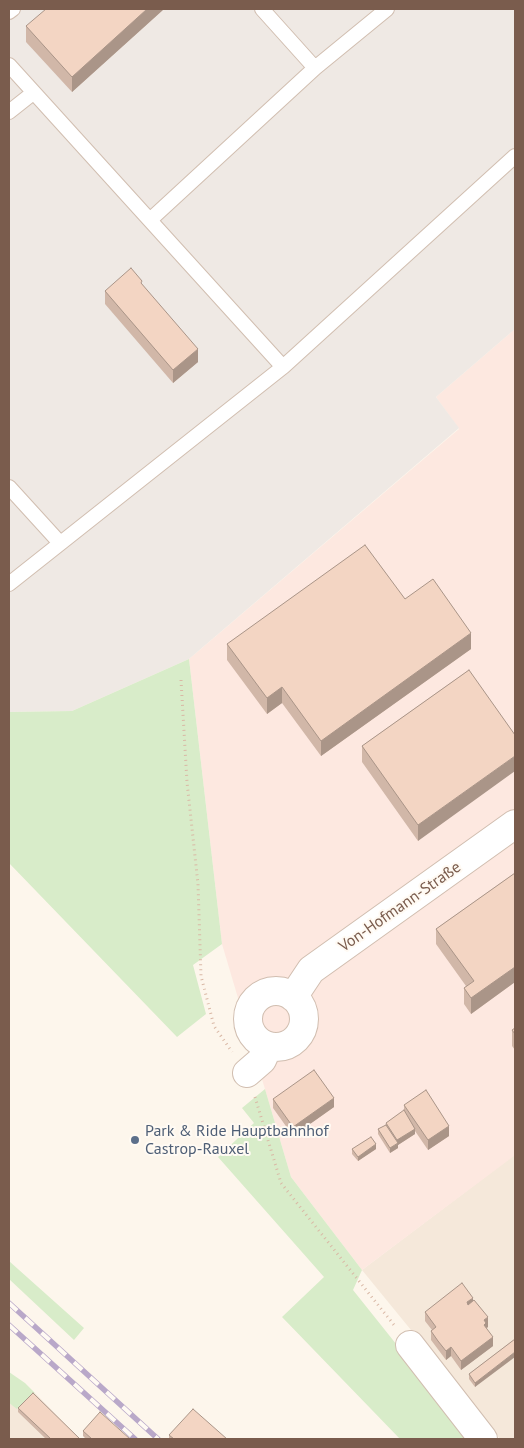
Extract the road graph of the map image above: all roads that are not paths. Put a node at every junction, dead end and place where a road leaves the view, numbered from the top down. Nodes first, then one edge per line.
1 (13, 9) edge
2 (262, 9) edge
3 (386, 9) edge
4 (9, 12) edge
5 (9, 65) edge
6 (315, 68) junction
7 (33, 93) junction
8 (9, 112) edge
9 (515, 156) edge
10 (150, 220) junction
11 (283, 367) junction
12 (9, 487) edge
13 (60, 543) junction
14 (9, 584) edge
15 (515, 824) edge
16 (293, 997) junction
17 (268, 1046) junction
18 (248, 1073) road end
19 (410, 1345) road end
20 (483, 1439) edge

1 - 4 lane
2 - 6 lane
3 - 6 lane
5 - 7 lane
6 - 10 lane
7 - 8 lane
7 - 10 lane
9 - 11 lane
10 - 11 lane
11 - 13 lane
12 - 13 lane
13 - 14 lane
15 - 16 street, Von-Hofmann-Straße
16 - 17 street
16 - 17 street
17 - 18 street
19 - 20 street

